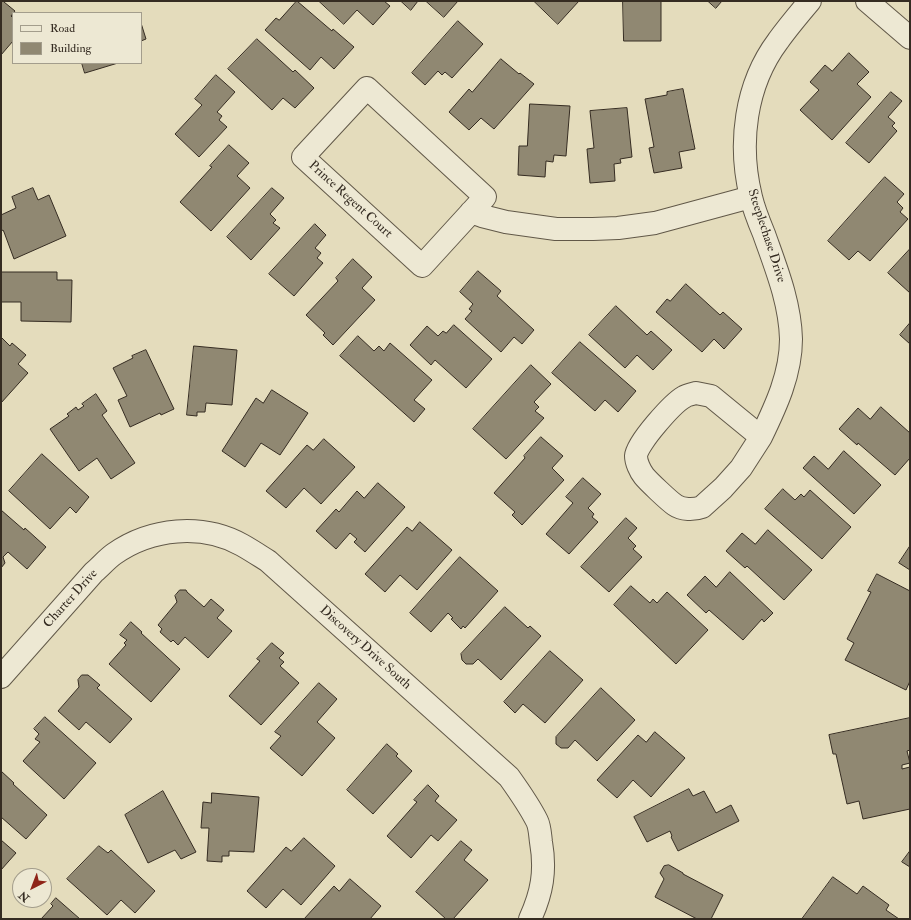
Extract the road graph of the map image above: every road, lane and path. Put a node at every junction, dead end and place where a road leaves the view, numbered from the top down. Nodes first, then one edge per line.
1 (810, 1) edge
2 (867, 1) edge
3 (910, 38) edge
4 (751, 197) junction
5 (471, 212) junction
6 (761, 437) junction
7 (152, 536) joint
8 (1, 677) edge
9 (530, 919) edge

1 - 4 street, Steeplechase Drive
2 - 3 street
4 - 5 street
4 - 6 street, Steeplechase Drive
5 - 5 street, Prince Regent Court
6 - 6 street, Steeplechase Drive
7 - 8 street, Charter Drive
7 - 9 street, Discovery Drive South

